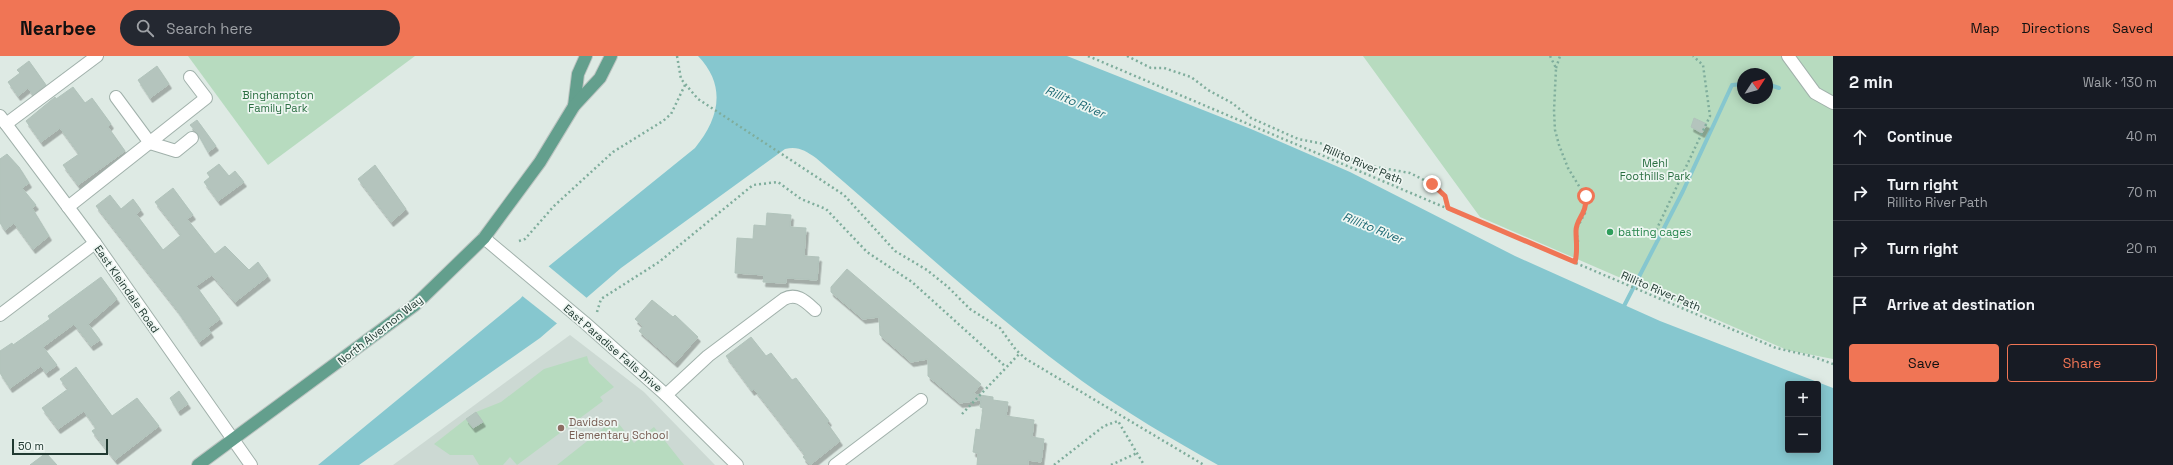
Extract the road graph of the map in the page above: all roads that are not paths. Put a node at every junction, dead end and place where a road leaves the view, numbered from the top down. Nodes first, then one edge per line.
1 (97, 56) edge
2 (586, 56) edge
3 (611, 56) edge
4 (1788, 56) edge
5 (190, 77) dead end
6 (116, 97) dead end
7 (1833, 103) edge
8 (574, 106) junction
9 (3, 120) edge
10 (192, 138) dead end
11 (150, 143) junction
12 (68, 207) junction
13 (484, 238) junction
14 (94, 243) junction
15 (816, 310) dead end
16 (0, 315) edge
17 (666, 395) junction
18 (921, 400) dead end
19 (233, 440) junction
20 (198, 465) edge
21 (251, 465) edge
22 (736, 465) edge
23 (835, 465) edge

1 - 9 street
2 - 8 main road, North Alvernon Way
3 - 8 main road, North Alvernon Way
4 - 7 street
5 - 11 street
6 - 11 street
8 - 13 main road, North Alvernon Way
9 - 12 street, East Kleindale Road
10 - 11 street
11 - 12 street
12 - 14 street, East Kleindale Road
13 - 17 street, East Paradise Falls Drive
13 - 19 main road, North Alvernon Way
14 - 16 street
14 - 19 street, East Kleindale Road
15 - 17 street
17 - 22 street, East Paradise Falls Drive
18 - 23 street
19 - 20 main road, North Alvernon Way
19 - 21 street, East Kleindale Road

